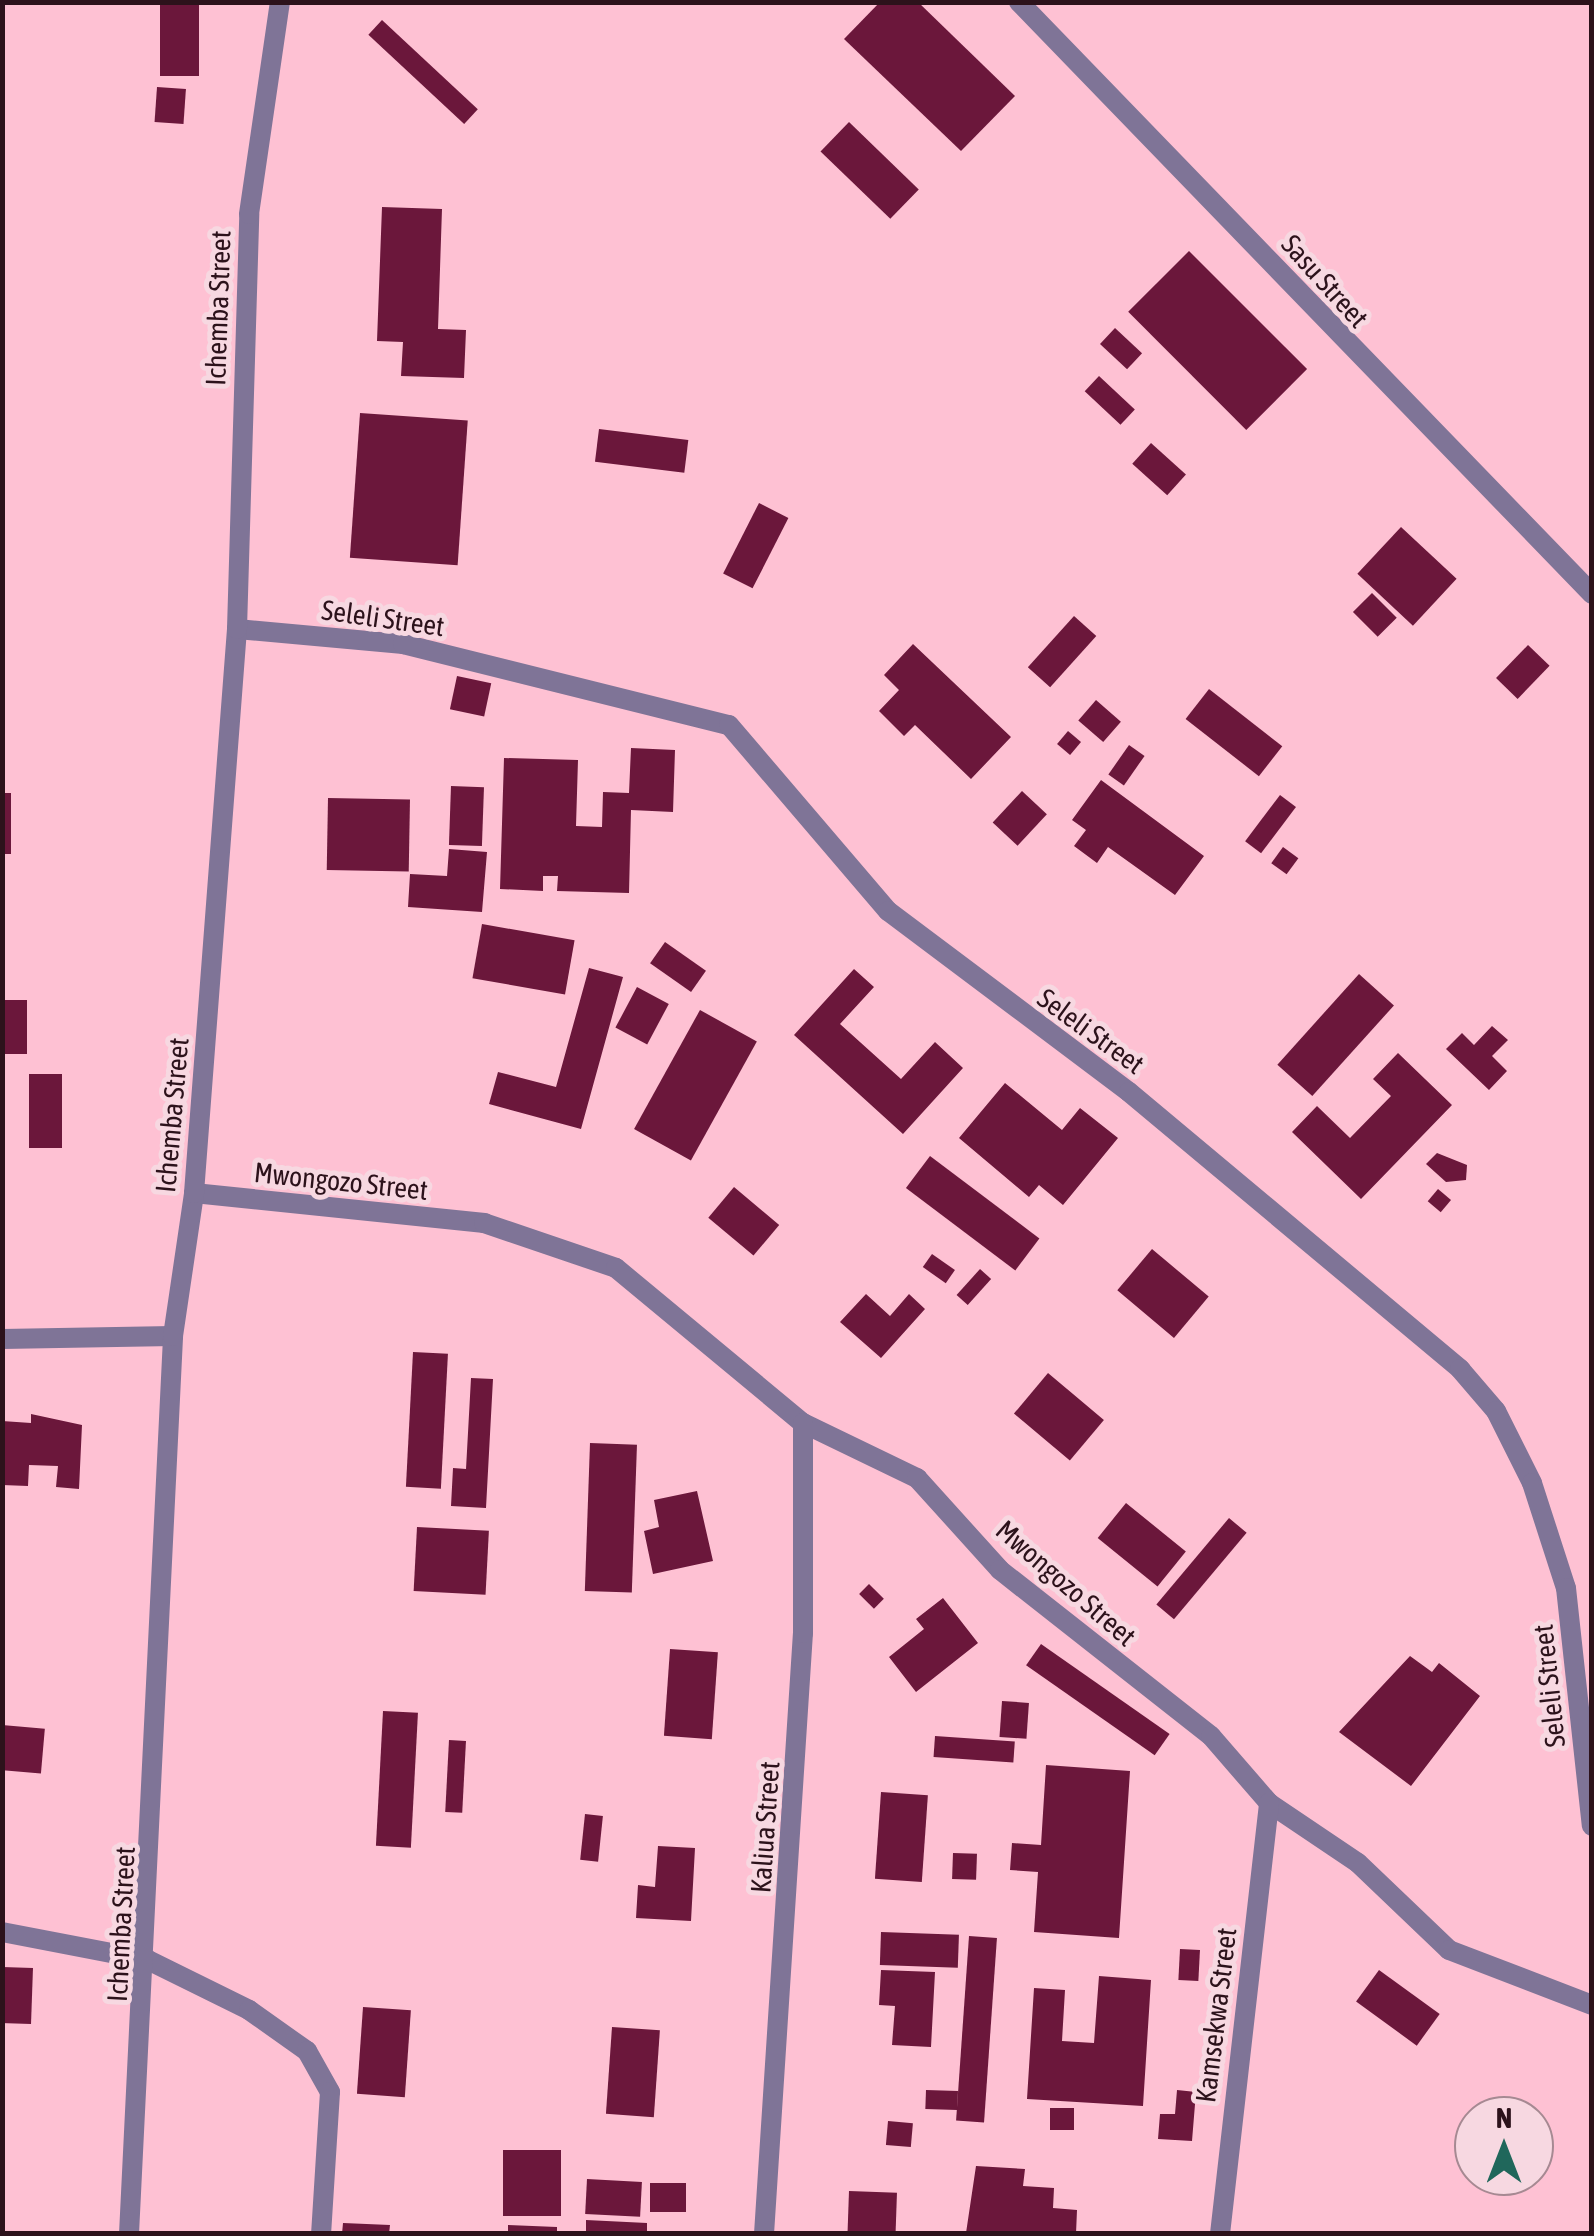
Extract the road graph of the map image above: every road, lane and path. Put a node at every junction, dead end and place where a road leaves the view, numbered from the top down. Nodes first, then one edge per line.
1 (280, 2) edge
2 (1019, 2) edge
3 (1592, 594) edge
4 (237, 630) junction
5 (194, 1193) junction
6 (173, 1336) junction
7 (2, 1339) edge
8 (802, 1422) junction
9 (1270, 1803) junction
10 (1592, 1826) edge
11 (2, 1932) edge
12 (148, 1960) junction
13 (1592, 2005) edge
14 (129, 2234) edge
15 (321, 2234) edge
16 (764, 2234) edge
17 (1220, 2234) edge

1 - 4 street, Ichemba Street
2 - 3 street, Sasu Street
4 - 5 street, Ichemba Street
4 - 10 street, Seleli Street
5 - 6 street, Ichemba Street
5 - 8 street, Mwongozo Street
6 - 7 street
6 - 12 street, Ichemba Street
8 - 9 street, Mwongozo Street
8 - 16 street, Kaliua Street
9 - 13 street, Mwongozo Street
9 - 17 street, Kamsekwa Street
11 - 12 street
12 - 14 street, Ichemba Street
12 - 15 street

